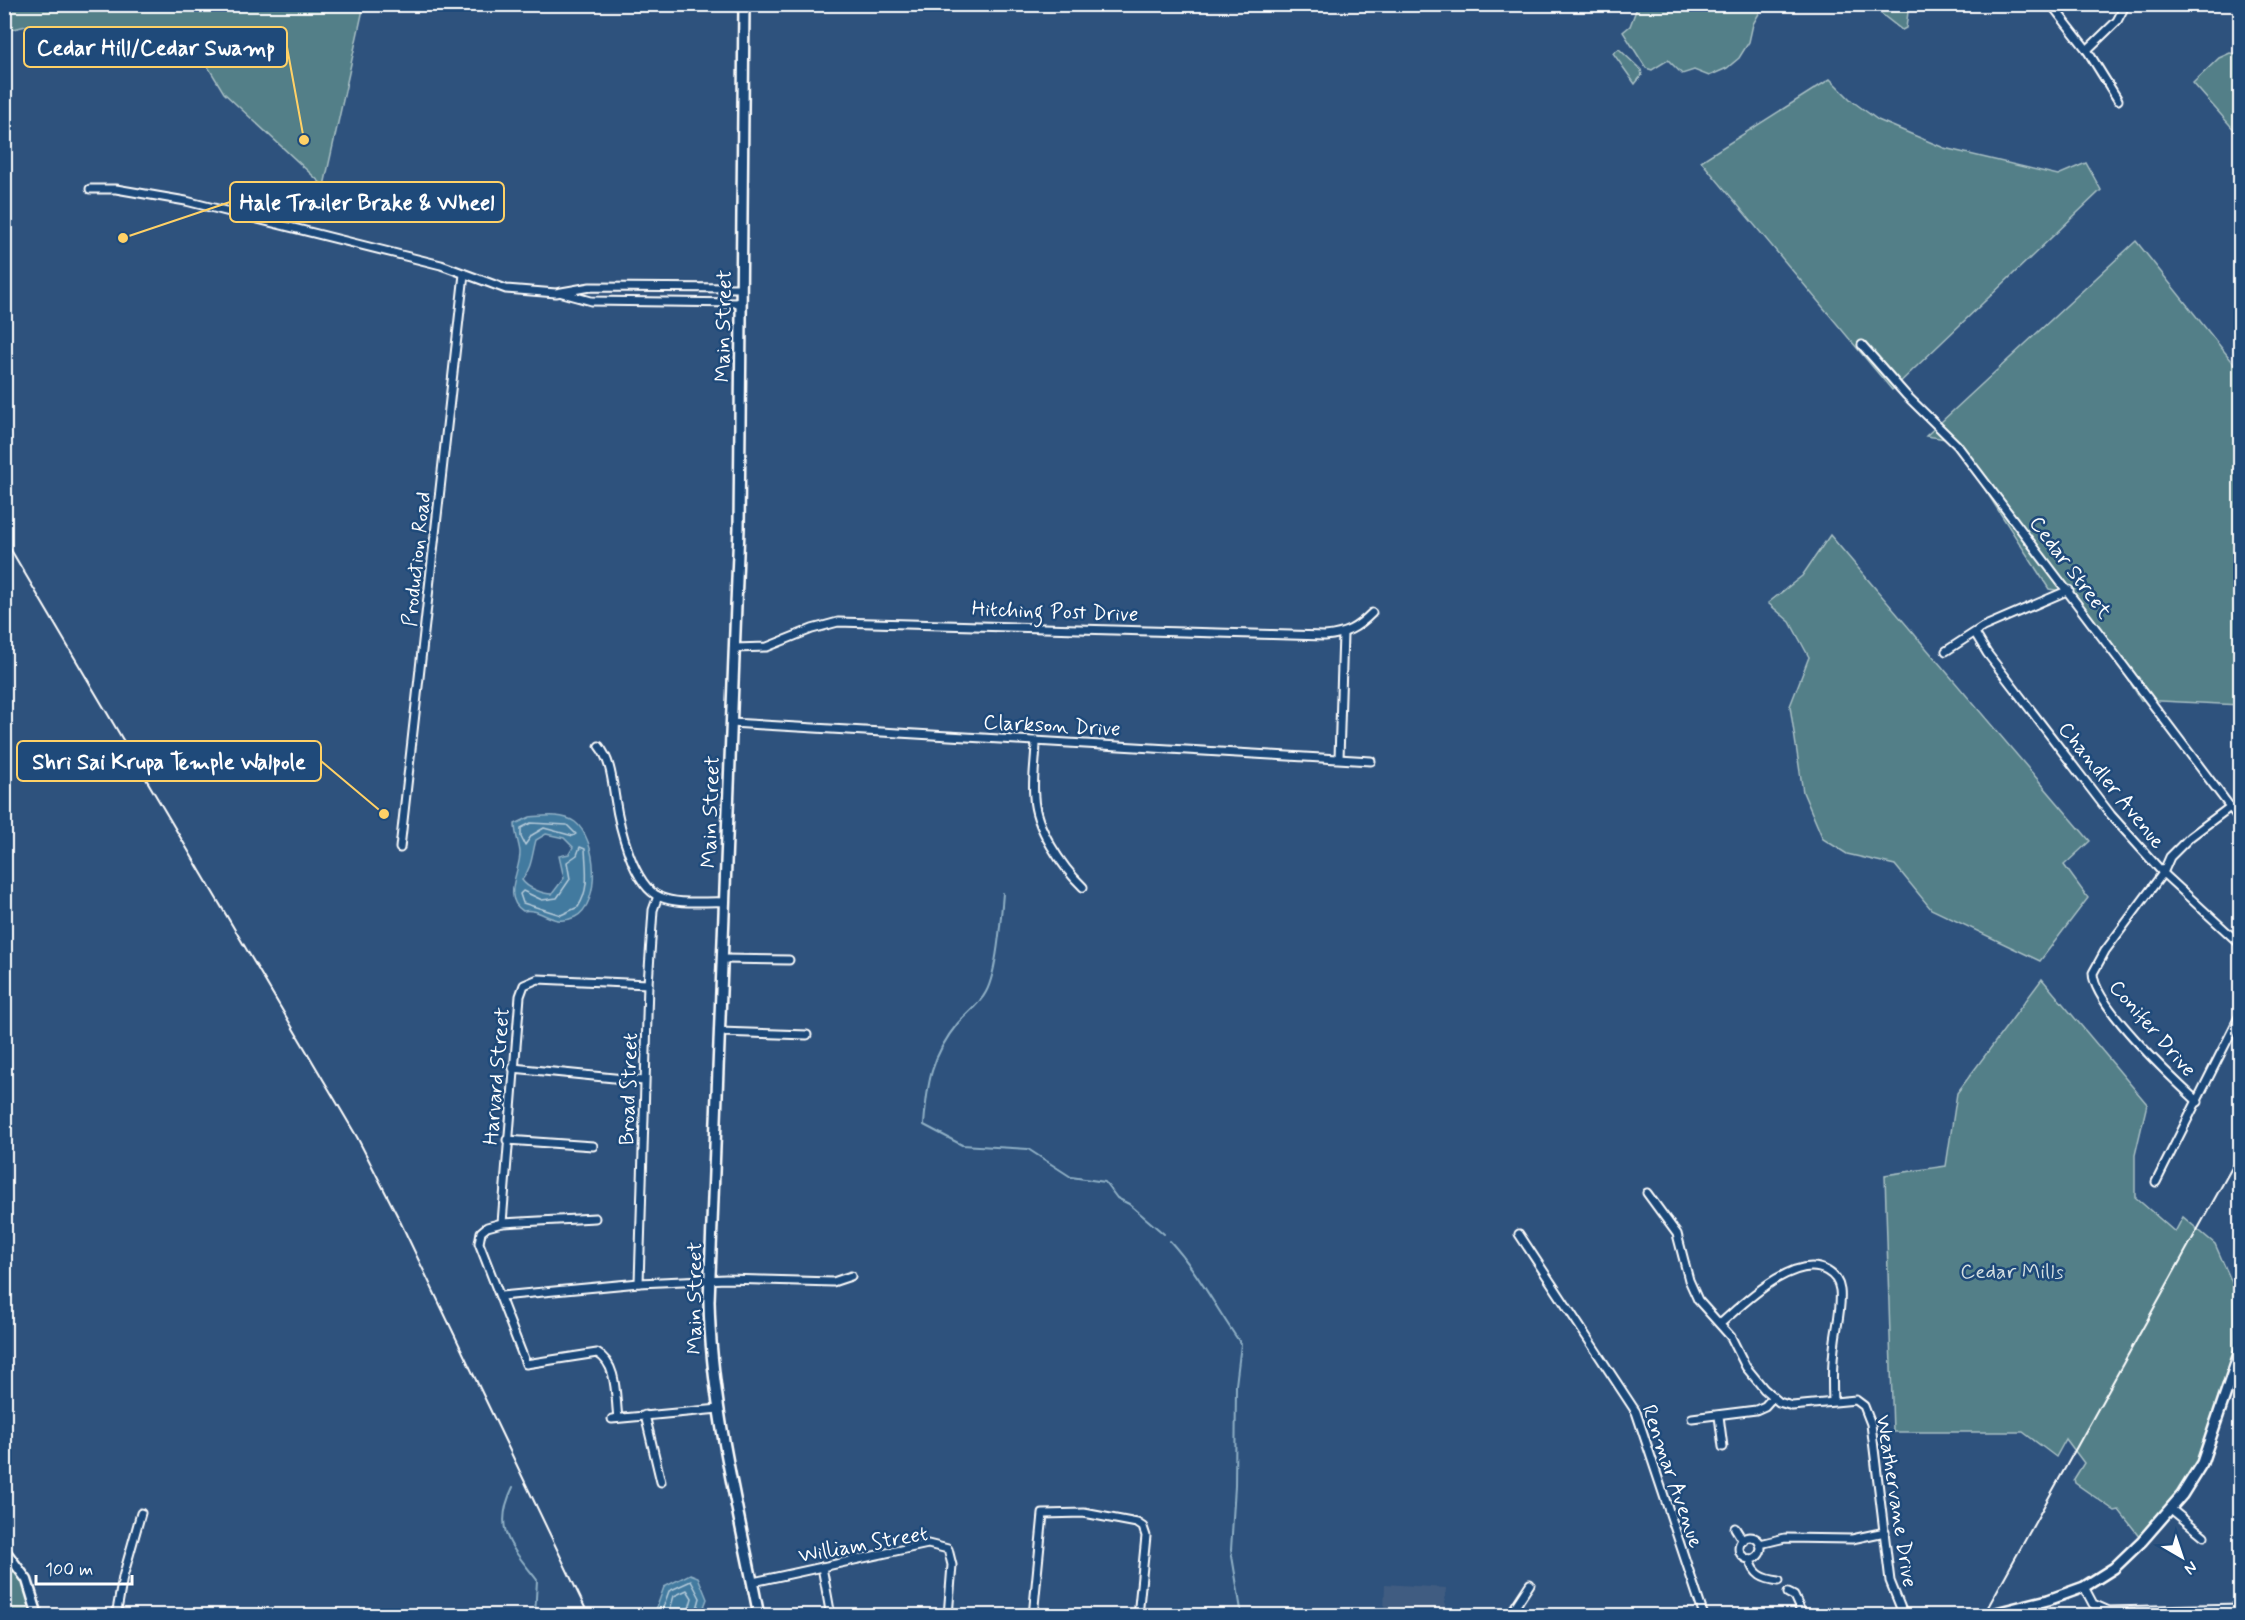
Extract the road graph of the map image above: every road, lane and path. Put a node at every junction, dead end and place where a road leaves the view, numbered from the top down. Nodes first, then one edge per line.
1 (744, 4) edge
2 (2052, 4) edge
3 (2126, 4) edge
4 (2087, 50) junction
5 (2118, 100) dead end
6 (90, 189) dead end
7 (464, 274) junction
8 (741, 288) junction
9 (562, 293) junction
10 (741, 303) junction
11 (1862, 345) dead end
12 (2069, 590) junction
13 (1372, 613) dead end
14 (1975, 633) junction
15 (1343, 634) junction
16 (734, 648) junction
17 (1946, 651) dead end
18 (731, 723) junction
19 (1036, 741) junction
20 (599, 746) dead end
21 (1339, 758) junction
22 (1371, 761) dead end
23 (2230, 807) junction
24 (2241, 820) edge
25 (400, 848) dead end
26 (2163, 873) junction
27 (1083, 886) dead end
28 (658, 896) junction
29 (725, 902) junction
30 (2241, 944) edge
31 (723, 959) junction
32 (789, 960) dead end
33 (648, 984) junction
34 (2241, 1015) edge
35 (720, 1032) junction
36 (807, 1035) dead end
37 (513, 1068) junction
38 (644, 1081) junction
39 (2198, 1102) junction
40 (507, 1140) junction
41 (592, 1146) dead end
42 (2156, 1182) dead end
43 (1647, 1192) dead end
44 (595, 1218) dead end
45 (502, 1223) junction
46 (1519, 1234) dead end
47 (851, 1276) dead end
48 (710, 1280) junction
49 (639, 1283) junction
50 (501, 1296) junction
51 (1721, 1323) junction
52 (2241, 1351) edge
53 (1773, 1397) junction
54 (1833, 1401) junction
55 (719, 1409) junction
56 (645, 1415) junction
57 (1719, 1416) junction
58 (1692, 1418) dead end
59 (1723, 1447) dead end
60 (661, 1482) dead end
61 (2171, 1509) junction
62 (141, 1513) dead end
63 (1734, 1528) dead end
64 (1885, 1532) junction
65 (2204, 1536) dead end
66 (1743, 1541) junction
67 (1760, 1544) junction
68 (4, 1548) edge
69 (1750, 1558) junction
70 (822, 1567) junction
71 (1779, 1581) dead end
72 (753, 1582) junction
73 (1530, 1584) dead end
74 (2084, 1587) junction
75 (1788, 1593) dead end
76 (2241, 1608) edge
77 (1989, 1615) edge
78 (38, 1616) edge
79 (116, 1616) edge
80 (759, 1616) edge
81 (831, 1616) edge
82 (948, 1616) edge
83 (1033, 1616) edge
84 (1138, 1616) edge
85 (1509, 1616) edge
86 (1704, 1616) edge
87 (1803, 1616) edge
88 (1904, 1616) edge

1 - 8 main road, Main Street
2 - 4 street
3 - 4 street
4 - 5 street
6 - 7 street
7 - 9 street
7 - 25 street, Production Road
8 - 9 street
8 - 10 main road, Main Street
9 - 10 street
10 - 16 main road, Main Street
11 - 12 street, Cedar Street
12 - 14 street
12 - 23 street, Cedar Street
13 - 15 street
14 - 17 street
14 - 26 street, Chandler Avenue
15 - 16 street, Hitching Post Drive
15 - 21 street
16 - 18 main road, Main Street
18 - 19 street, Clarkson Drive
18 - 29 main road, Main Street
19 - 21 street, Clarkson Drive
19 - 27 street
20 - 28 street
21 - 22 street, Clarkson Drive
23 - 24 street, Cedar Street
23 - 26 street, Conifer Drive
26 - 30 street, Chandler Avenue
26 - 39 street, Conifer Drive
28 - 29 street
28 - 33 street, Broad Street
29 - 31 main road, Main Street
31 - 32 street
31 - 35 main road, Main Street
33 - 37 street, Harvard Street
33 - 38 street, Broad Street
34 - 39 street
35 - 36 street
35 - 48 main road, Main Street
37 - 38 street
37 - 40 street, Harvard Street
38 - 49 street, Broad Street
39 - 42 street
40 - 41 street
40 - 45 street, Harvard Street
43 - 51 street
44 - 45 street
45 - 50 street
46 - 86 street, Renmar Avenue
47 - 48 street
48 - 49 street
48 - 55 main road, Main Street
49 - 50 street
50 - 56 street
51 - 53 street
51 - 54 street
52 - 61 main road
53 - 54 street, Weathervane Drive
53 - 57 street
54 - 64 street, Weathervane Drive
55 - 56 street
55 - 72 main road, Main Street
56 - 60 street
57 - 58 street
57 - 59 street
61 - 65 street
61 - 74 main road
62 - 79 street
63 - 66 street
64 - 67 street
64 - 88 street, Weathervane Drive
66 - 67 street
66 - 69 street
67 - 69 street
68 - 78 street
69 - 71 street
70 - 72 street, William Street
70 - 81 street
70 - 82 street, William Street
72 - 80 main road, Main Street
73 - 85 street
74 - 76 street
74 - 77 main road
75 - 87 street
83 - 84 street

